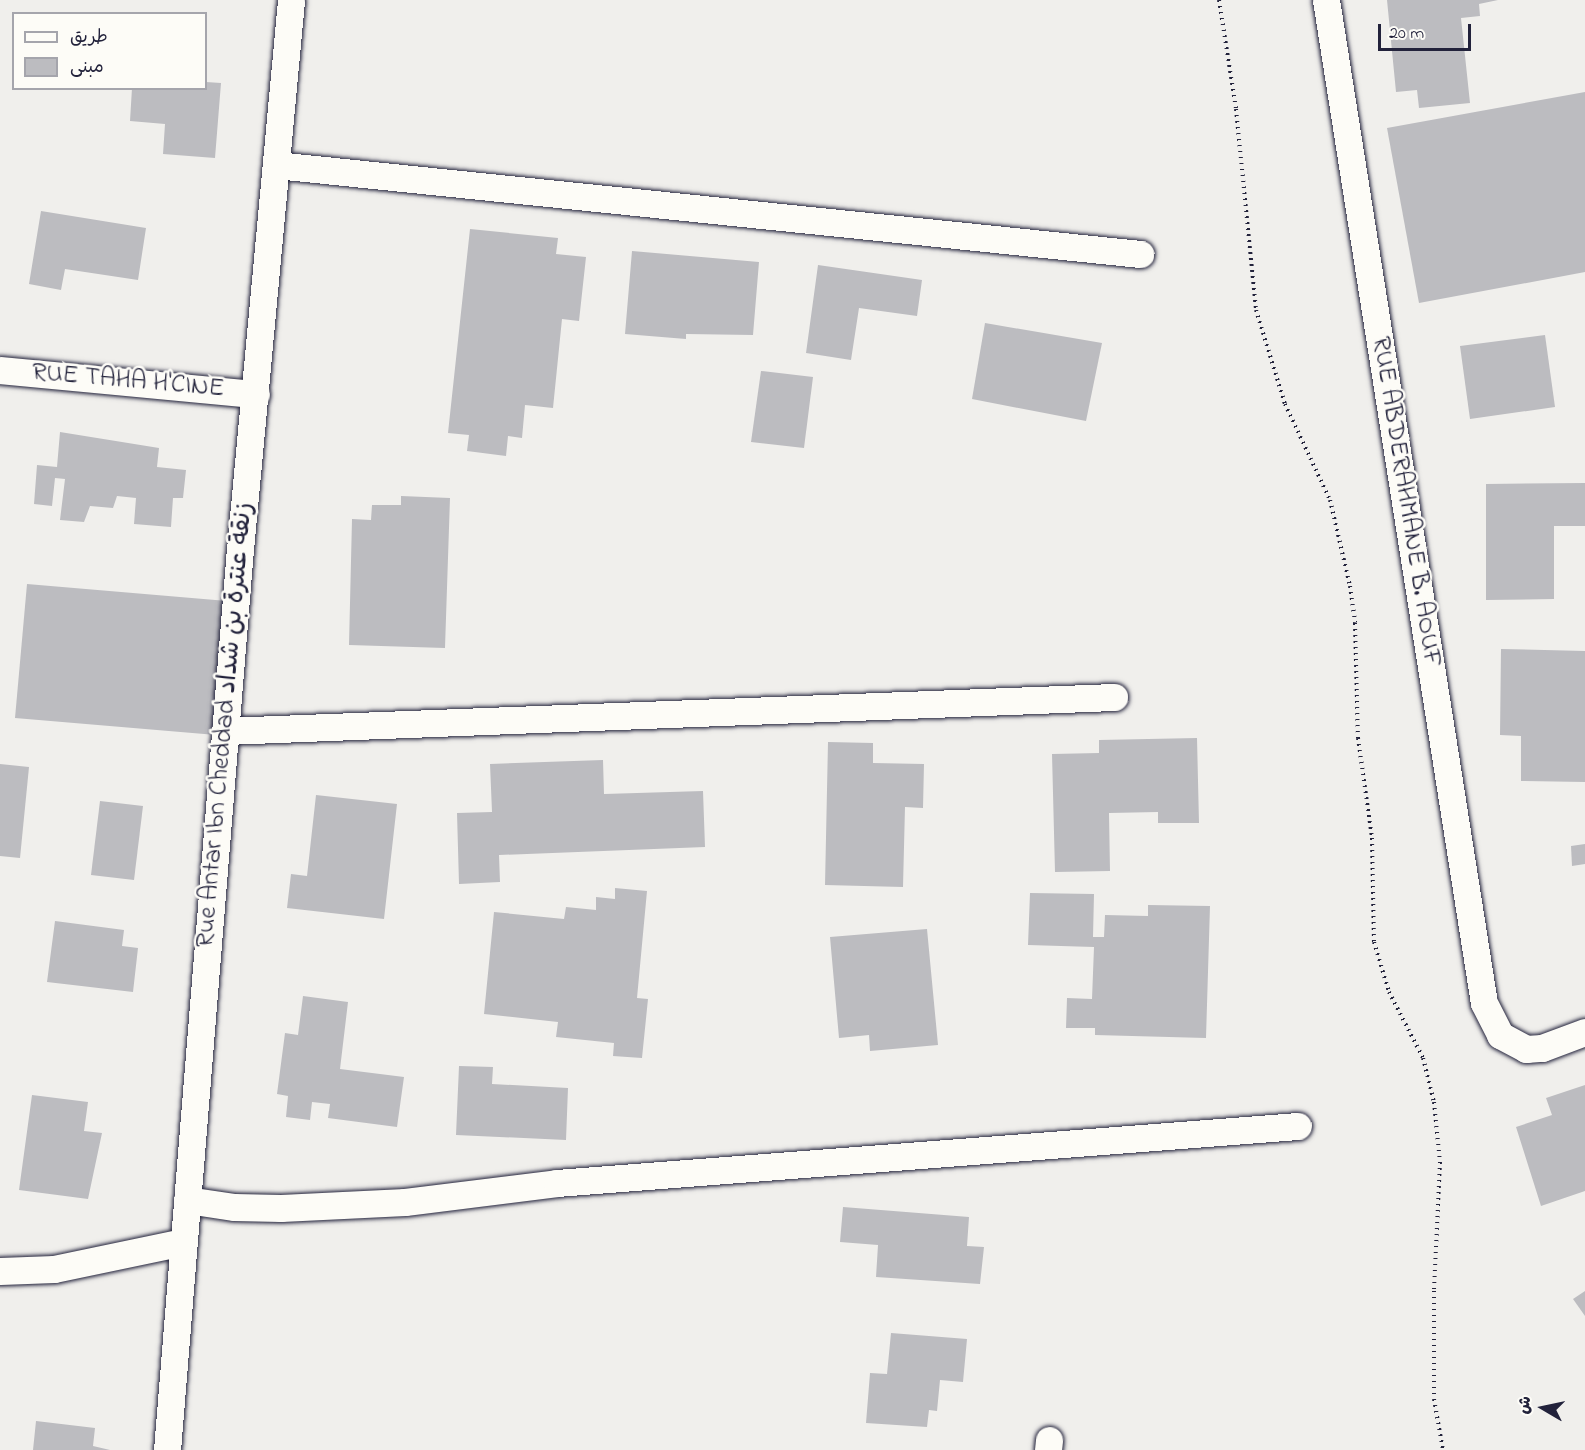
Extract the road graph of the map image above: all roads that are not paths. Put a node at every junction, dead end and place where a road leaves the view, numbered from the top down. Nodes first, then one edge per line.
1 (291, 0) edge
2 (1326, 0) edge
3 (276, 165) junction
4 (1140, 254) dead end
5 (0, 370) edge
6 (256, 394) junction
7 (1114, 697) dead end
8 (225, 731) junction
9 (1585, 1032) edge
10 (1298, 1126) dead end
11 (187, 1200) junction
12 (183, 1242) junction
13 (0, 1271) edge
14 (167, 1450) edge

1 - 3 street, Rue Antar Ibn Cheddad زنقة عنترة بن شداد
2 - 9 street, RUE ABDERAHMANE B. AOUF
3 - 4 street
3 - 6 street, Rue Antar Ibn Cheddad زنقة عنترة بن شداد
5 - 6 street, RUE TAHA H'CINE
6 - 8 street, Rue Antar Ibn Cheddad زنقة عنترة بن شداد
7 - 8 street
8 - 11 street, Rue Antar Ibn Cheddad زنقة عنترة بن شداد
10 - 11 street
11 - 12 street, Rue Antar Ibn Cheddad زنقة عنترة بن شداد
12 - 13 street
12 - 14 street, Rue Antar Ibn Cheddad زنقة عنترة بن شداد

